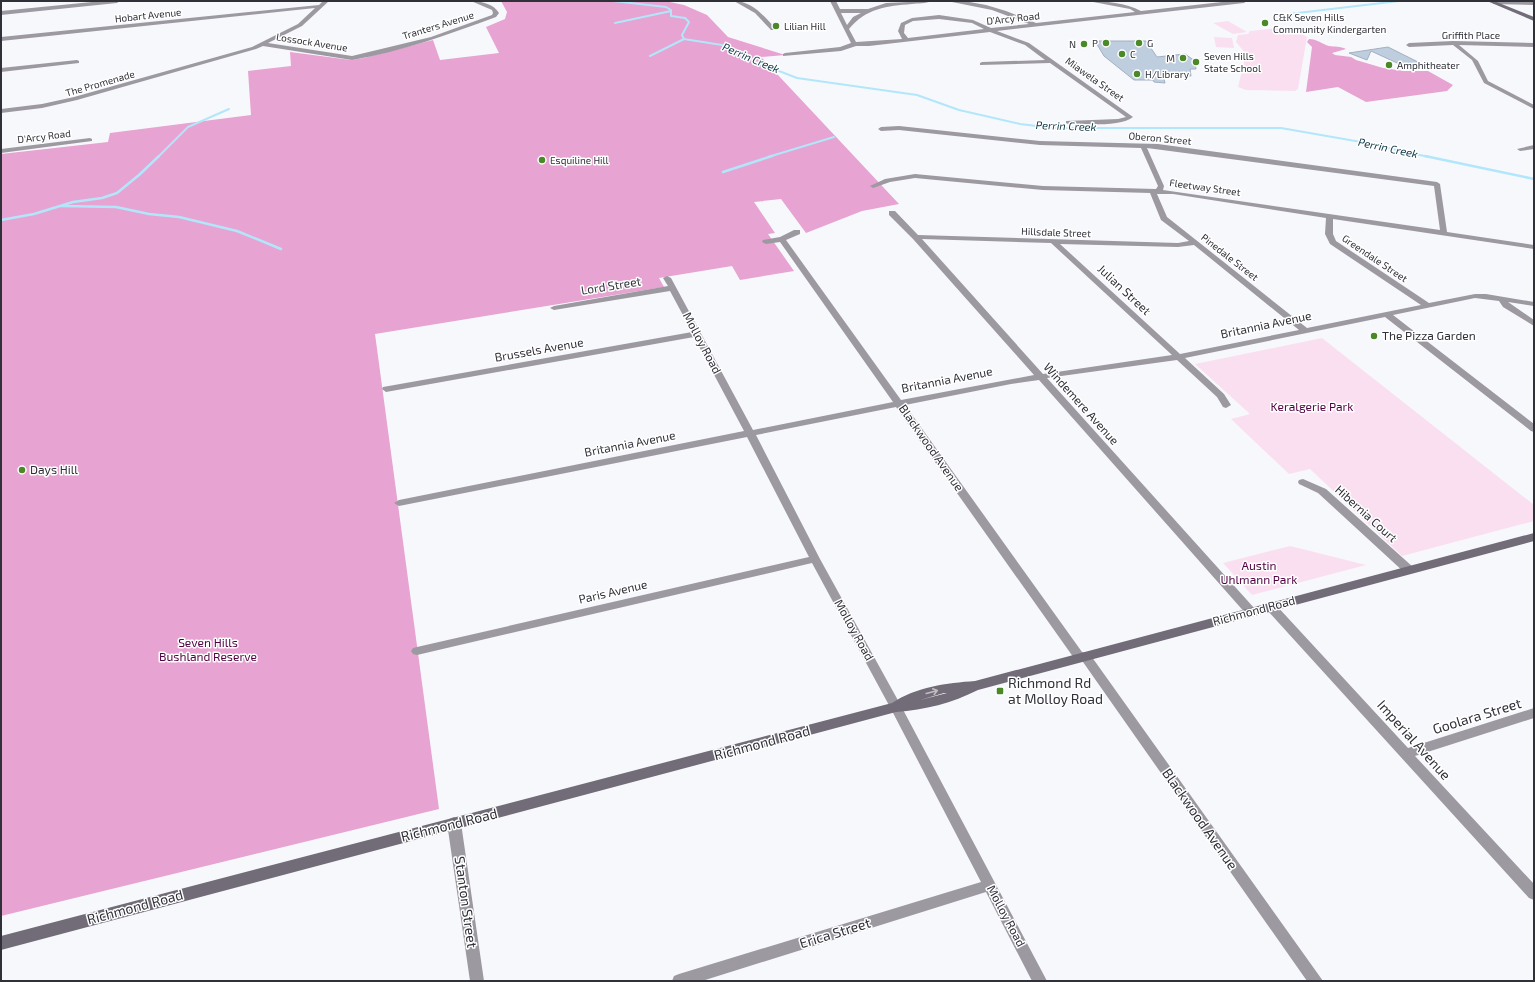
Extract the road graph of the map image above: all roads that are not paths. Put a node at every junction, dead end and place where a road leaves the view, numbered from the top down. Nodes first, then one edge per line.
1 (117, 1) edge
2 (326, 1) edge
3 (474, 1) edge
4 (737, 1) edge
5 (833, 1) edge
6 (928, 1) edge
7 (950, 1) edge
8 (1091, 1) edge
9 (1243, 1) edge
10 (1492, 2) edge
11 (908, 3) junction
12 (1534, 3) edge
13 (320, 6) junction
14 (839, 11) junction
15 (868, 11) junction
16 (1, 13) edge
17 (1141, 13) junction
18 (922, 14) junction
19 (1534, 19) edge
20 (304, 21) junction
21 (1037, 25) junction
22 (773, 29) dead end
23 (846, 29) junction
24 (991, 30) junction
25 (1, 39) edge
26 (907, 40) junction
27 (1453, 43) junction
28 (263, 44) junction
29 (855, 44) junction
30 (1409, 45) dead end
31 (1534, 45) edge
32 (785, 55) dead end
33 (358, 58) joint
34 (1052, 61) junction
35 (77, 62) dead end
36 (201, 62) junction
37 (982, 64) dead end
38 (1, 70) edge
39 (1534, 107) edge
40 (1, 111) edge
41 (1068, 122) dead end
42 (880, 129) dead end
43 (90, 140) dead end
44 (1143, 145) junction
45 (1534, 147) edge
46 (1520, 149) dead end
47 (1, 151) edge
48 (873, 186) dead end
49 (1155, 191) junction
50 (892, 213) dead end
51 (1330, 216) junction
52 (797, 232) dead end
53 (1444, 233) junction
54 (916, 237) junction
55 (782, 239) junction
56 (766, 242) dead end
57 (1054, 242) junction
58 (1195, 243) junction
59 (1534, 247) edge
60 (667, 278) dead end
61 (672, 288) junction
62 (1502, 299) junction
63 (1534, 304) edge
64 (1428, 306) junction
65 (554, 308) dead end
66 (1386, 314) junction
67 (1534, 324) edge
68 (1306, 331) junction
69 (696, 334) junction
70 (1178, 357) junction
71 (1040, 376) junction
72 (386, 389) dead end
73 (899, 403) junction
74 (1226, 405) dead end
75 (1534, 429) edge
76 (750, 433) junction
77 (1304, 482) dead end
78 (399, 503) dead end
79 (1534, 537) edge
80 (815, 559) junction
81 (1409, 570) junction
82 (1271, 607) junction
83 (1251, 612) junction
84 (417, 651) dead end
85 (1082, 657) junction
86 (896, 707) junction
87 (1534, 713) edge
88 (1405, 754) junction
89 (454, 824) junction
90 (990, 885) junction
91 (1534, 894) edge
92 (1, 943) edge
93 (477, 981) edge
94 (680, 981) edge
95 (1040, 981) edge
96 (1316, 981) edge

1 - 16 street
2 - 13 street, The Promenade
3 - 33 street, Tranters Avenue
4 - 22 street
5 - 14 street
6 - 11 street
7 - 21 street
8 - 17 street
9 - 17 street, D'Arcy Road
10 - 12 street
10 - 19 main road
11 - 15 street
11 - 18 street
13 - 20 street, The Promenade
13 - 25 street, Hobart Avenue
14 - 15 street
14 - 23 street
15 - 23 street
17 - 21 street, D'Arcy Road
18 - 24 street, Miawela Street
18 - 26 street, Miawela Street
20 - 28 street, The Promenade
20 - 36 street, The Promenade
21 - 24 street, D'Arcy Road
23 - 29 street
24 - 26 street, D'Arcy Road
24 - 34 street, Miawela Street
26 - 29 street, D'Arcy Road
27 - 30 street, Griffith Place
27 - 31 street, Griffith Place
27 - 39 street
28 - 33 street, Lossock Avenue
28 - 36 street, The Promenade
29 - 32 street, D'Arcy Road
34 - 37 street
34 - 41 street, Miawela Street
35 - 38 street
36 - 40 street, The Promenade
42 - 44 street, Oberon Street
43 - 47 street, D'Arcy Road
44 - 49 street, Pinedale Street
44 - 53 street, Oberon Street
45 - 46 street
48 - 49 street, Fleetway Street
49 - 51 street, Fleetway Street
49 - 58 street, Pinedale Street
50 - 54 street, Windemere Avenue
51 - 53 street, Fleetway Street
51 - 64 street, Greendale Street
52 - 55 street
53 - 59 street, Fleetway Street
54 - 57 street, Hillsdale Street
54 - 71 street, Windemere Avenue
55 - 56 street
55 - 73 street, Blackwood Avenue
57 - 58 street, Hillsdale Street
57 - 70 street, Julian Street
58 - 68 street, Pinedale Street
60 - 61 street, Molloy Road
61 - 65 street, Lord Street
61 - 69 street, Molloy Road
62 - 63 street, Britannia Avenue
62 - 64 street, Britannia Avenue
62 - 67 street
64 - 66 street, Britannia Avenue
66 - 68 street, Britannia Avenue
66 - 75 street
68 - 70 street, Britannia Avenue
69 - 72 street, Brussels Avenue
69 - 76 street, Molloy Road
70 - 71 street, Britannia Avenue
70 - 74 street, Julian Street
71 - 73 street, Britannia Avenue
71 - 83 street, Windemere Avenue
73 - 76 street, Britannia Avenue
73 - 85 street, Blackwood Avenue
76 - 78 street, Britannia Avenue
76 - 80 street, Molloy Road
77 - 81 street, Hibernia Court
79 - 81 main road, Richmond Road
80 - 84 street, Paris Avenue
80 - 86 street, Molloy Road
81 - 82 main road, Richmond Road
82 - 83 main road, Richmond Road
82 - 88 street, Imperial Avenue
83 - 85 main road, Richmond Road
85 - 86 main road, Richmond Road
85 - 96 street, Blackwood Avenue
86 - 89 main road, Richmond Road
86 - 90 street, Molloy Road
87 - 88 street, Goolara Street
88 - 91 street, Imperial Avenue
89 - 92 main road, Richmond Road
89 - 93 street, Stanton Street
90 - 94 street, Erica Street
90 - 95 street, Molloy Road

